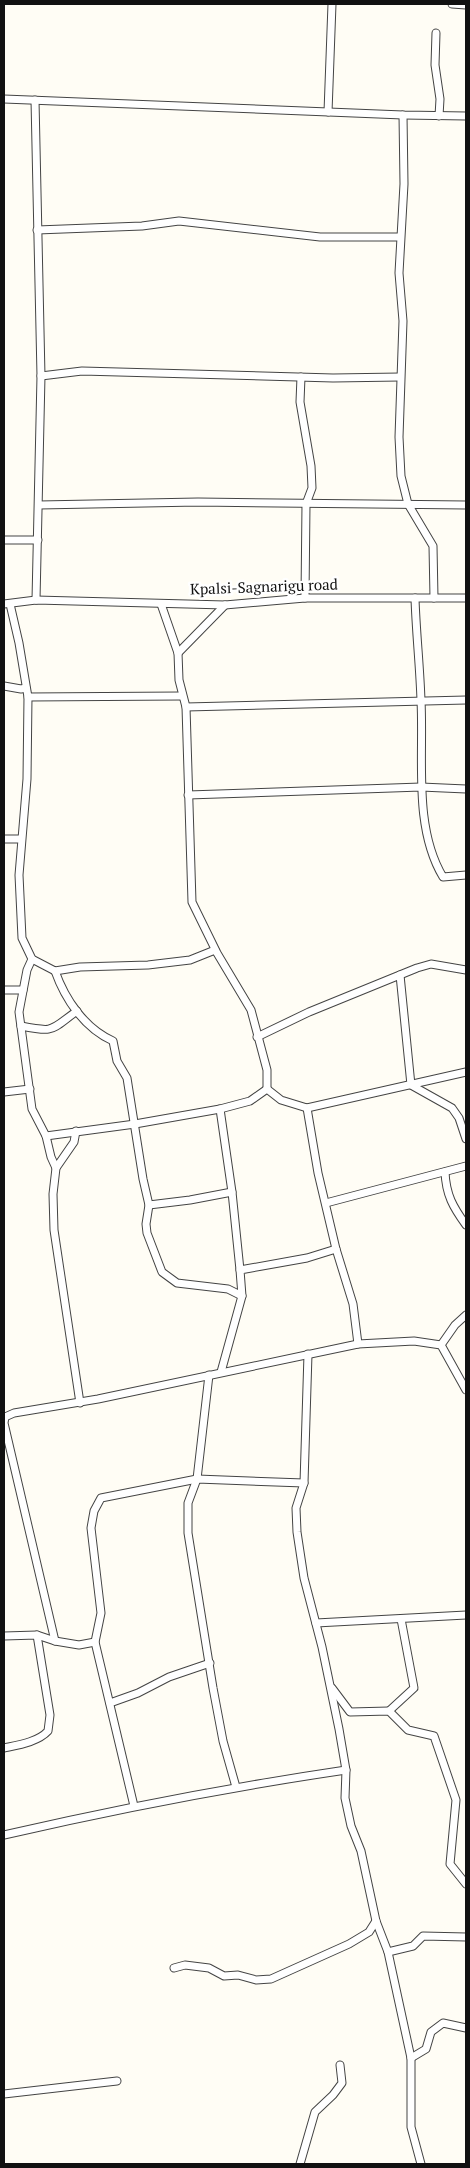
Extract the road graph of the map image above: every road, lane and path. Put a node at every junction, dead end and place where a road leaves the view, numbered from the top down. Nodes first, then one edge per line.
1 (332, 4) edge
2 (452, 4) edge
3 (466, 5) edge
4 (436, 33) dead end
5 (4, 99) edge
6 (35, 100) junction
7 (328, 112) junction
8 (404, 116) junction
9 (439, 116) junction
10 (466, 116) edge
11 (37, 230) junction
12 (400, 237) junction
13 (41, 376) junction
14 (301, 377) junction
15 (400, 377) junction
16 (306, 504) junction
17 (408, 504) junction
18 (466, 504) edge
19 (39, 505) junction
20 (4, 540) edge
21 (38, 540) junction
22 (305, 598) junction
23 (415, 598) junction
24 (434, 598) junction
25 (466, 598) edge
26 (36, 600) junction
27 (7, 604) edge
28 (161, 604) junction
29 (225, 605) junction
30 (178, 653) junction
31 (4, 686) edge
32 (26, 688) junction
33 (181, 696) junction
34 (28, 697) junction
35 (466, 700) edge
36 (421, 702) junction
37 (186, 707) junction
38 (421, 787) junction
39 (466, 789) edge
40 (188, 794) junction
41 (4, 839) edge
42 (21, 839) junction
43 (466, 875) edge
44 (215, 950) junction
45 (32, 959) junction
46 (466, 970) edge
47 (54, 971) junction
48 (400, 975) junction
49 (4, 990) edge
50 (23, 990) junction
51 (77, 1010) junction
52 (21, 1026) junction
53 (257, 1037) junction
54 (466, 1072) edge
55 (411, 1085) junction
56 (30, 1089) junction
57 (268, 1089) junction
58 (4, 1092) edge
59 (307, 1108) junction
60 (220, 1109) junction
61 (135, 1124) junction
62 (76, 1131) junction
63 (46, 1136) junction
64 (466, 1139) edge
65 (466, 1166) edge
66 (56, 1168) junction
67 (445, 1172) junction
68 (232, 1192) junction
69 (326, 1204) junction
70 (149, 1205) junction
71 (466, 1225) edge
72 (336, 1249) junction
73 (240, 1270) junction
74 (242, 1296) junction
75 (466, 1315) edge
76 (358, 1344) junction
77 (441, 1345) junction
78 (308, 1354) junction
79 (221, 1372) junction
80 (209, 1375) junction
81 (466, 1390) edge
82 (80, 1403) junction
83 (5, 1415) edge
84 (197, 1479) junction
85 (304, 1483) junction
86 (466, 1615) edge
87 (401, 1619) junction
88 (316, 1623) junction
89 (36, 1635) junction
90 (4, 1636) edge
91 (55, 1641) junction
92 (95, 1642) junction
93 (210, 1663) junction
94 (330, 1686) junction
95 (110, 1703) junction
96 (389, 1711) junction
97 (4, 1748) edge
98 (346, 1770) junction
99 (236, 1786) junction
100 (134, 1806) junction
101 (4, 1835) edge
102 (466, 1884) edge
103 (376, 1921) junction
104 (466, 1937) edge
105 (388, 1952) junction
106 (174, 1968) dead end
107 (466, 2028) edge
108 (411, 2058) junction
109 (340, 2065) dead end
110 (118, 2081) dead end
111 (4, 2094) edge
112 (300, 2164) edge
113 (421, 2164) edge

1 - 7 street
2 - 3 street
4 - 9 street
5 - 6 street
6 - 7 street
6 - 11 street
7 - 8 street
8 - 9 street
8 - 12 street
9 - 10 street
11 - 12 street
11 - 13 street
12 - 15 street
13 - 14 street
13 - 19 street
14 - 15 street
14 - 16 street
15 - 17 street
16 - 17 street
16 - 19 street
16 - 22 street
17 - 18 street
17 - 24 street
19 - 21 street
20 - 21 street
21 - 26 street
22 - 23 street, Kpalsi-Sagnarigu road
22 - 29 street, Kpalsi-Sagnarigu road
23 - 24 street, Kpalsi-Sagnarigu road
23 - 36 street
24 - 25 street, Kpalsi-Sagnarigu road
26 - 27 street, Kpalsi-Sagnarigu road
26 - 28 street, Kpalsi-Sagnarigu road
27 - 32 street
28 - 29 street, Kpalsi-Sagnarigu road
28 - 30 street
29 - 30 street
30 - 33 street
31 - 32 street
32 - 34 street
33 - 34 street
33 - 37 street
34 - 42 street
35 - 36 street
36 - 37 street
36 - 38 street
37 - 40 street
38 - 39 street
38 - 40 street
38 - 43 street
40 - 44 street
41 - 42 street
42 - 45 street
44 - 47 street
44 - 53 street
45 - 47 street
45 - 50 street
46 - 48 street
47 - 51 street
48 - 53 street
48 - 55 street
49 - 50 street
50 - 52 street
51 - 52 street
51 - 61 street
52 - 56 street
53 - 57 street
54 - 55 street
55 - 59 street
55 - 64 street
56 - 58 street
56 - 63 street
57 - 59 street
57 - 60 street
59 - 69 street
60 - 61 street
60 - 68 street
61 - 62 street
61 - 70 street
62 - 63 street
62 - 66 street
63 - 66 street
65 - 67 street
66 - 82 street
67 - 69 street
67 - 71 street
68 - 70 street
68 - 73 street
69 - 72 street
70 - 74 street
72 - 73 street
72 - 76 street
73 - 74 street
74 - 79 street
75 - 77 street
76 - 77 street
76 - 78 street
77 - 81 street
78 - 79 street
78 - 85 street
79 - 80 street
80 - 82 street
80 - 84 street
82 - 83 street
83 - 91 street
84 - 85 street
84 - 92 street
84 - 93 street
85 - 88 street
86 - 87 street
87 - 88 street
87 - 96 street
88 - 94 street
89 - 90 street
89 - 91 street
89 - 97 street
91 - 92 street
92 - 95 street
93 - 95 street
93 - 99 street
94 - 96 street
94 - 98 street
95 - 100 street
96 - 102 street
98 - 99 street
98 - 103 street
99 - 100 street
100 - 101 street
103 - 105 street
103 - 106 street
104 - 105 street
105 - 108 street
107 - 108 street
108 - 113 street
109 - 112 street
110 - 111 street

